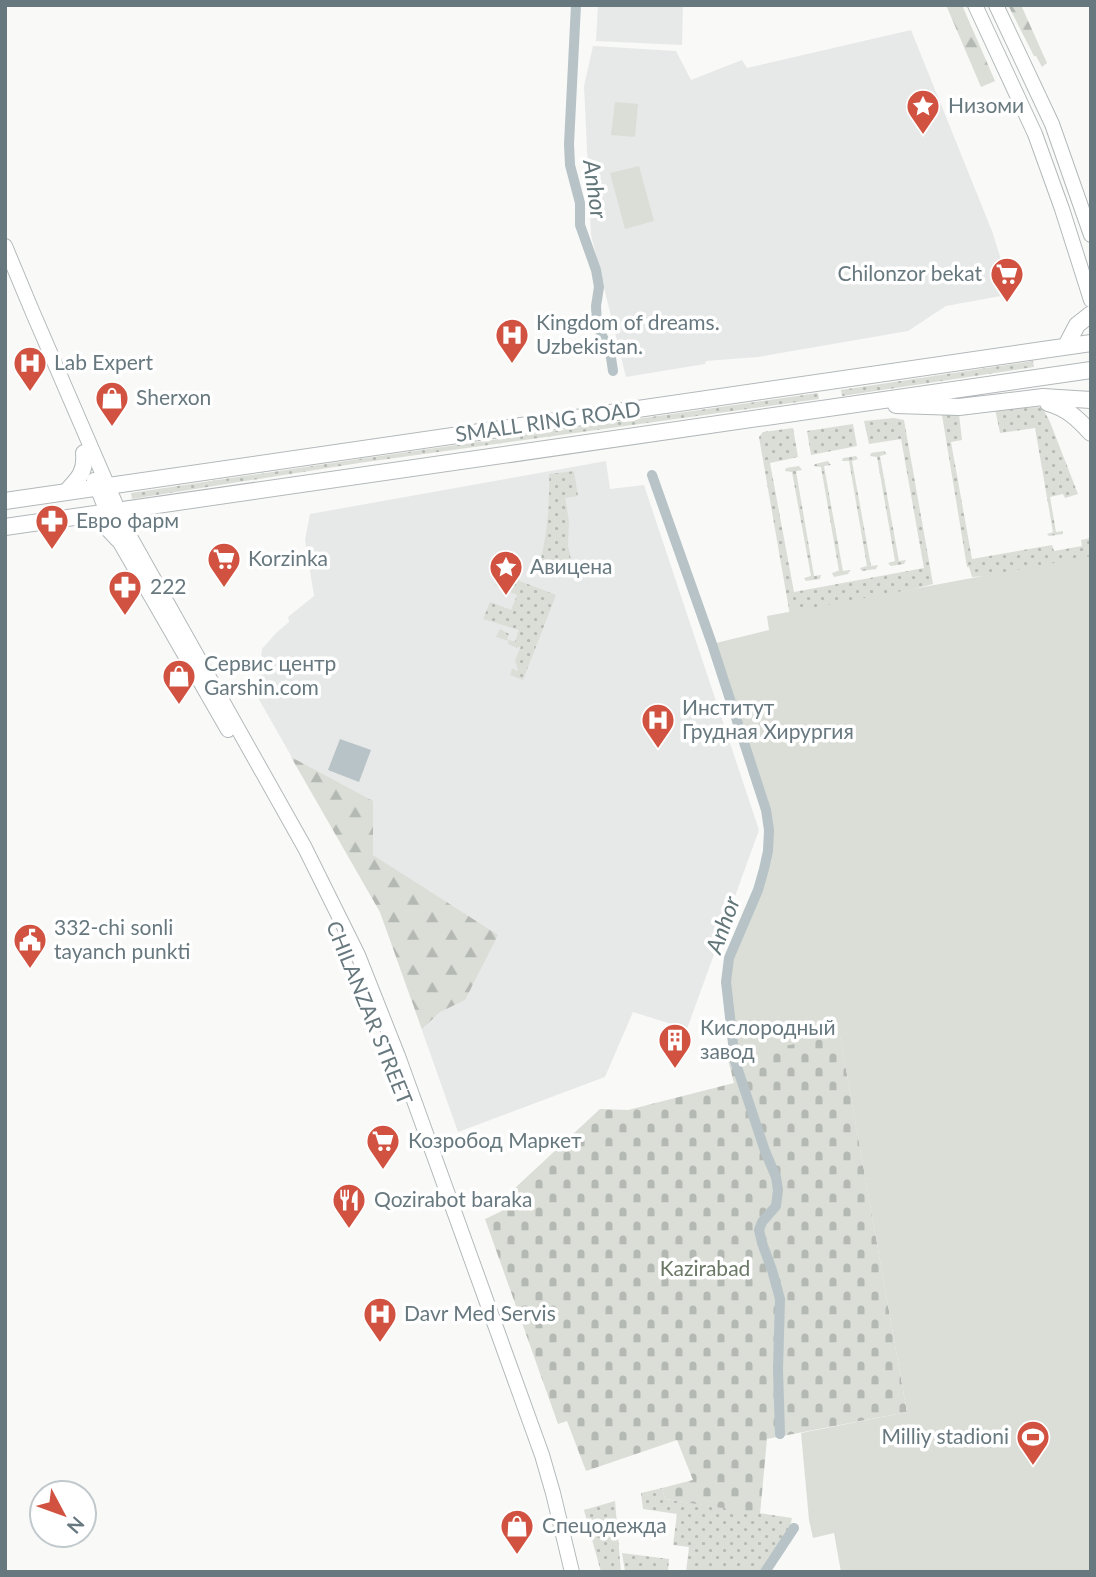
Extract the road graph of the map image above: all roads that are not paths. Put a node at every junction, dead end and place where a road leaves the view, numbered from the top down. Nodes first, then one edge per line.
1 (975, 5) edge
2 (996, 5) edge
3 (1091, 235) edge
4 (5, 246) edge
5 (5, 265) edge
6 (1091, 300) edge
7 (1091, 314) edge
8 (1091, 342) edge
9 (1066, 346) junction
10 (1091, 370) edge
11 (817, 383) junction
12 (1024, 399) junction
13 (1091, 400) edge
14 (855, 404) junction
15 (820, 409) junction
16 (1091, 433) edge
17 (83, 453) junction
18 (103, 487) junction
19 (66, 492) junction
20 (5, 501) edge
21 (144, 507) junction
22 (113, 511) junction
23 (83, 516) junction
24 (5, 527) edge
25 (124, 537) junction
26 (438, 1180) junction
27 (563, 1572) edge
28 (572, 1572) edge

1 - 6 main road
2 - 3 main road
4 - 18 main road
5 - 17 main road
7 - 9 highway
8 - 9 highway, SMALL RING ROAD
9 - 11 highway, SMALL RING ROAD
10 - 14 highway, SMALL RING ROAD
11 - 15 highway
11 - 18 highway, SMALL RING ROAD
12 - 13 highway
12 - 14 highway
12 - 16 highway
14 - 15 highway, SMALL RING ROAD
15 - 21 highway, SMALL RING ROAD
17 - 18 main road
17 - 19 highway
18 - 19 highway, SMALL RING ROAD
18 - 22 main road, CHILANZAR STREET
19 - 20 highway, SMALL RING ROAD
21 - 22 highway, SMALL RING ROAD
21 - 25 highway
22 - 23 highway, SMALL RING ROAD
22 - 25 main road, CHILANZAR STREET
23 - 24 highway
23 - 25 highway
25 - 26 main road, CHILANZAR STREET
26 - 27 main road, CHILANZAR STREET
26 - 28 main road, CHILANZAR STREET

